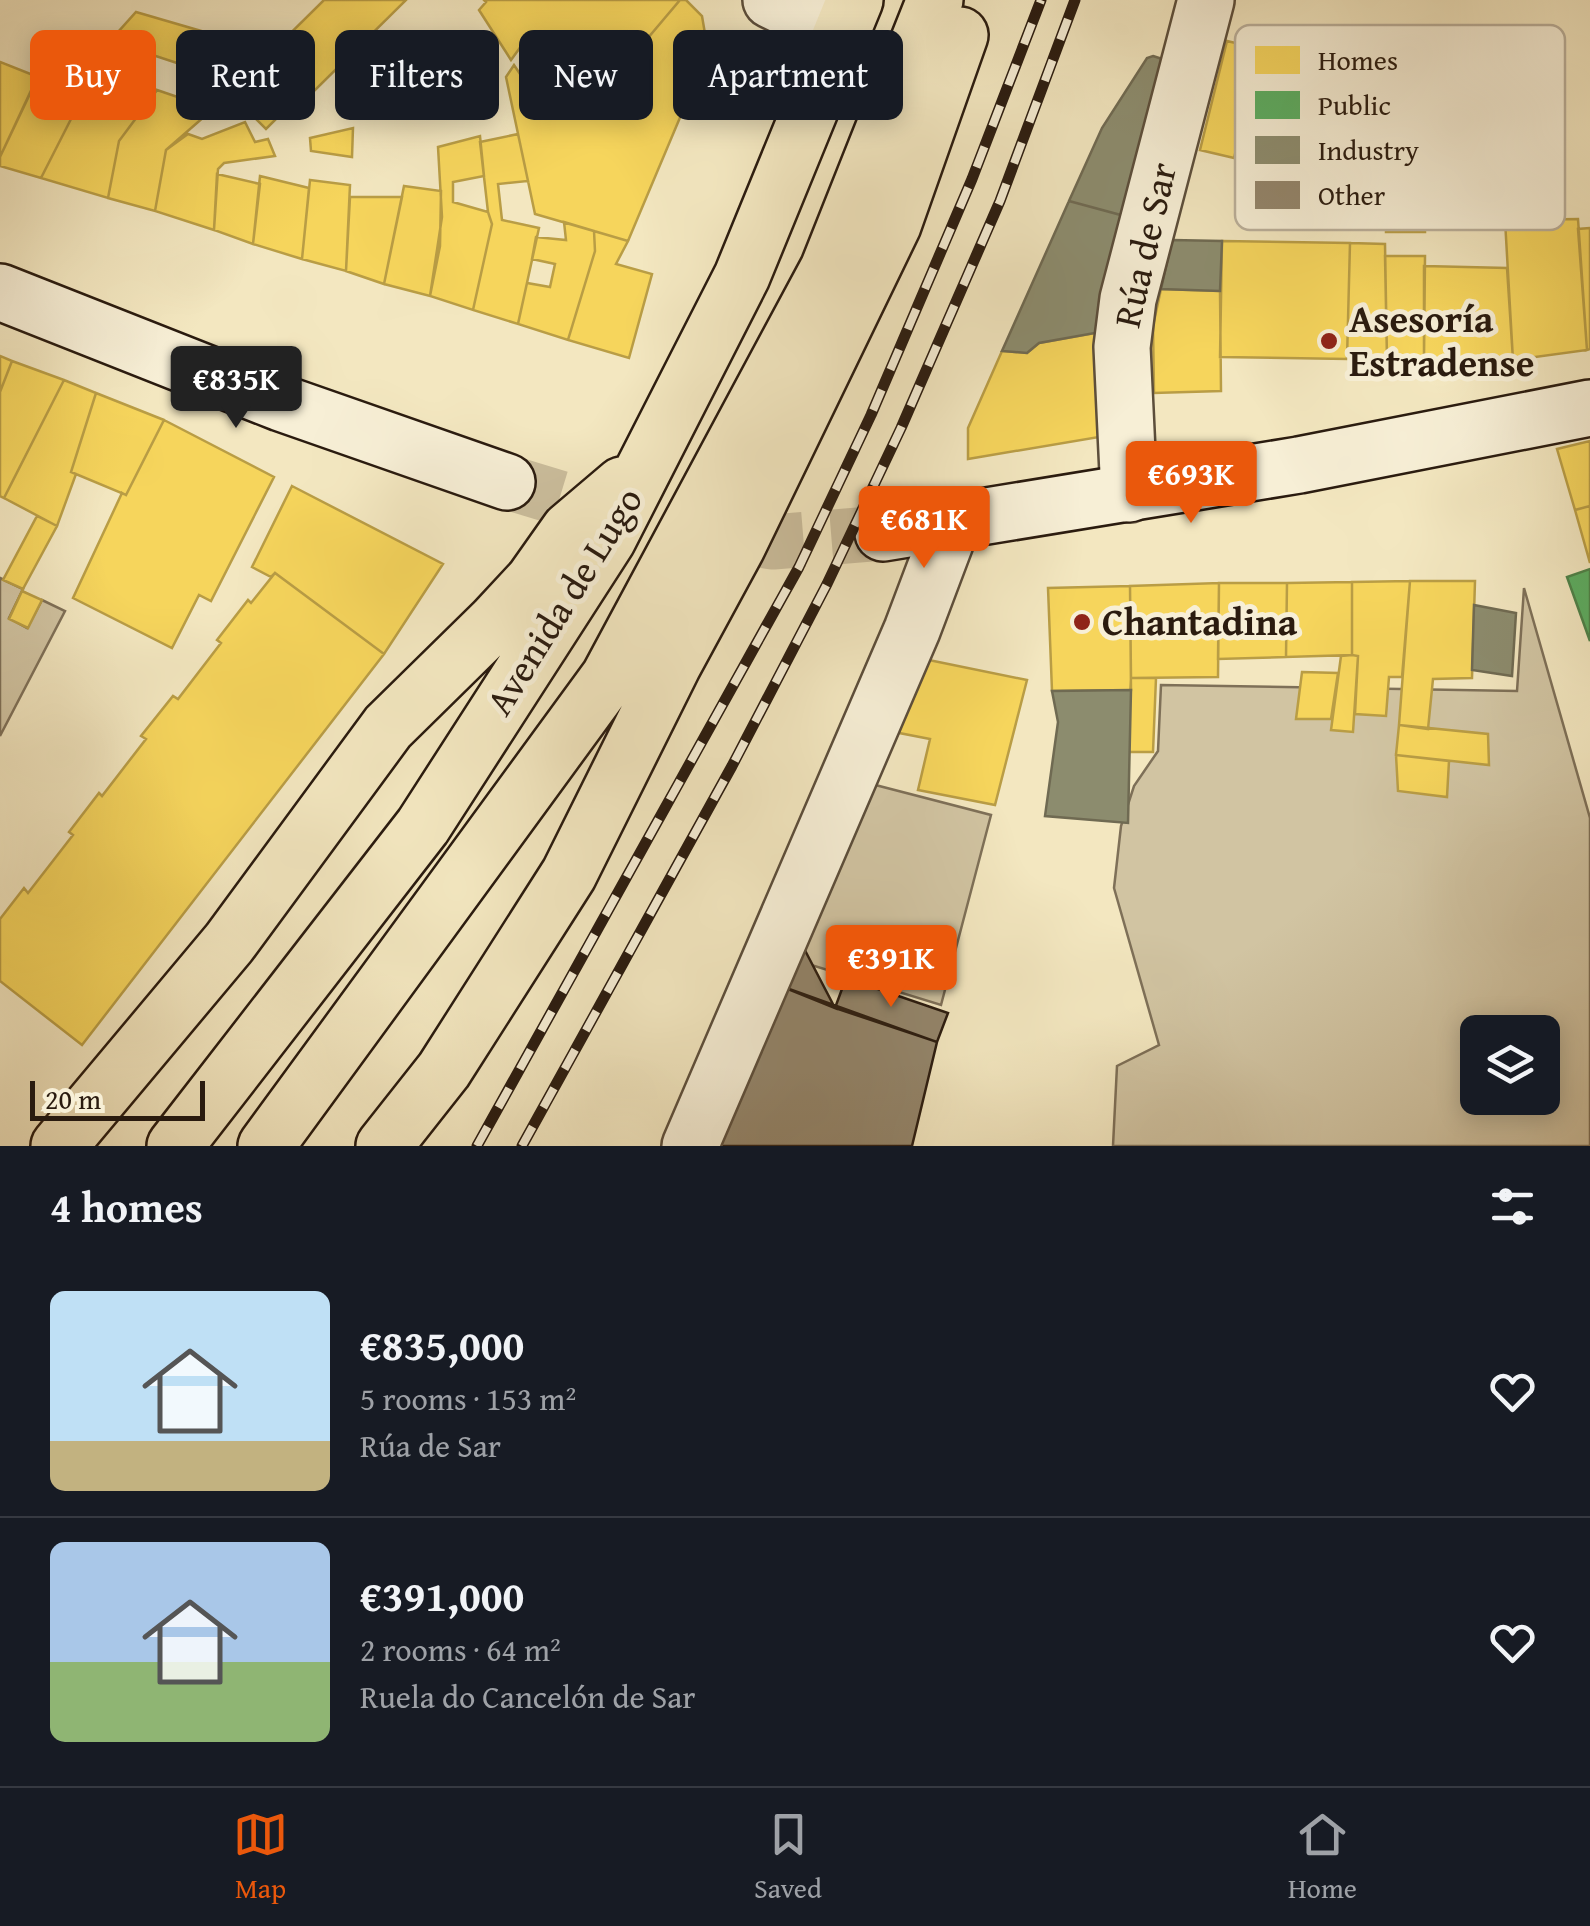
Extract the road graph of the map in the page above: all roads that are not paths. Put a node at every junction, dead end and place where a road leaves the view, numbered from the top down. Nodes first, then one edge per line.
1 (771, 0) edge
2 (935, 0) edge
3 (972, 0) edge
4 (1206, 0) edge
5 (849, 18) edge
6 (0, 292) edge
7 (1590, 408) edge
8 (647, 464) junction
9 (507, 482) tunnel mouth
10 (1129, 494) junction
11 (952, 524) junction
12 (884, 533) tunnel mouth
13 (275, 1135) edge
14 (58, 1146) edge
15 (176, 1146) edge
16 (384, 1146) edge
17 (690, 1146) edge

1 - 5 street
2 - 13 highway, Avenida de Lugo
3 - 16 highway
4 - 10 street, Rúa de Sar
5 - 8 highway, Avenida de Lugo
6 - 9 street
7 - 10 street
8 - 14 highway
8 - 15 highway, Avenida de Lugo
10 - 11 street
11 - 12 street
11 - 17 street

